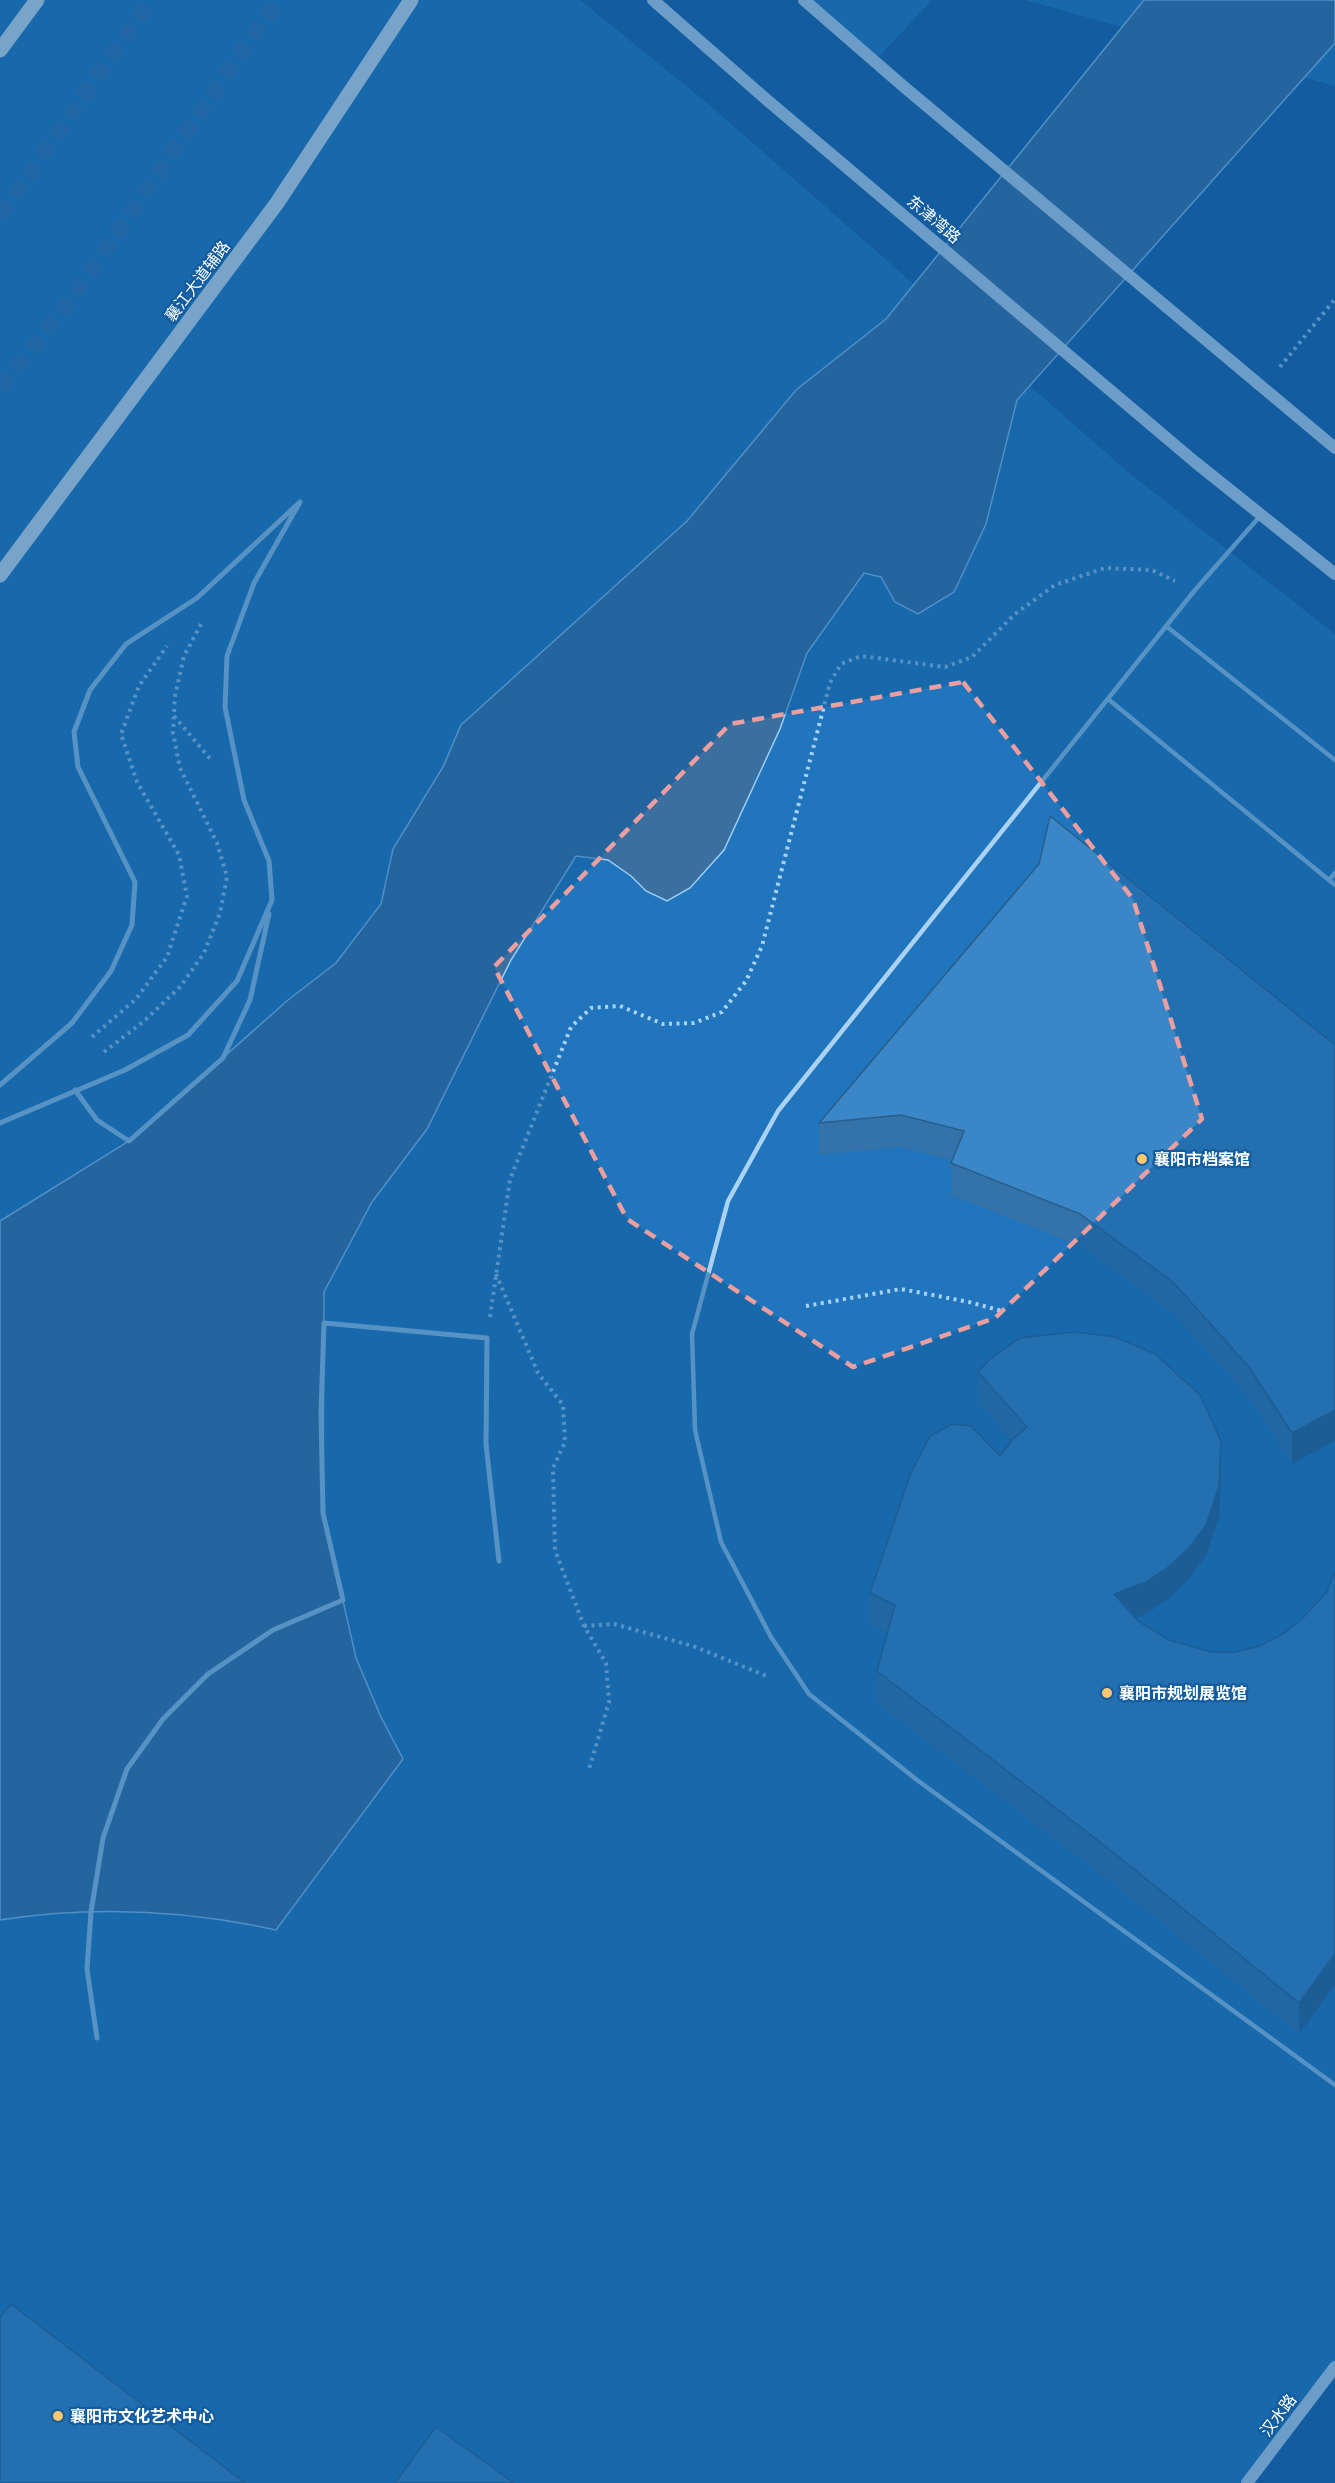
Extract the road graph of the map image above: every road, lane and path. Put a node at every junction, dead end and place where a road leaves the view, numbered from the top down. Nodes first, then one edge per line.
1 (37, 0) edge
2 (411, 0) edge
3 (653, 0) edge
4 (804, 0) edge
5 (0, 50) edge
6 (1335, 299) edge
7 (1262, 389) junction
8 (1335, 448) edge
9 (1261, 515) junction
10 (1335, 574) edge
11 (0, 575) edge
12 (1195, 590) junction
13 (204, 618) dead end
14 (1166, 626) junction
15 (170, 640) dead end
16 (1108, 699) junction
17 (174, 715) junction
18 (1335, 760) edge
19 (244, 800) junction
20 (1335, 873) edge
21 (1329, 880) junction
22 (1335, 885) edge
23 (272, 900) junction
24 (85, 1044) dead end
25 (101, 1054) dead end
26 (0, 1085) edge
27 (75, 1090) junction
28 (0, 1123) edge
29 (496, 1273) junction
30 (806, 1306) dead end
31 (1002, 1311) dead end
32 (487, 1338) junction
33 (499, 1561) dead end
34 (584, 1626) junction
35 (809, 1694) junction
36 (589, 1769) dead end
37 (97, 2038) dead end
38 (1335, 2085) edge
39 (1335, 2367) edge
40 (1247, 2483) edge

1 - 5 main road
2 - 11 main road, 襄江大道辅路
3 - 9 main road, 东津湾路
4 - 7 main road
6 - 7 path
7 - 8 main road
9 - 10 main road, 东津湾路
9 - 12 lane
12 - 14 lane
12 - 29 path
13 - 17 path
14 - 16 lane
14 - 18 lane
15 - 24 path
16 - 21 lane
16 - 35 lane
17 - 19 path
17 - 25 path
19 - 23 street
19 - 26 street
20 - 21 lane
21 - 22 lane
23 - 27 street
23 - 27 street
27 - 28 street
29 - 32 path
29 - 34 path
30 - 31 path
32 - 33 street
32 - 37 street
34 - 35 path
34 - 36 path
35 - 38 lane
39 - 40 main road, 汉水路

